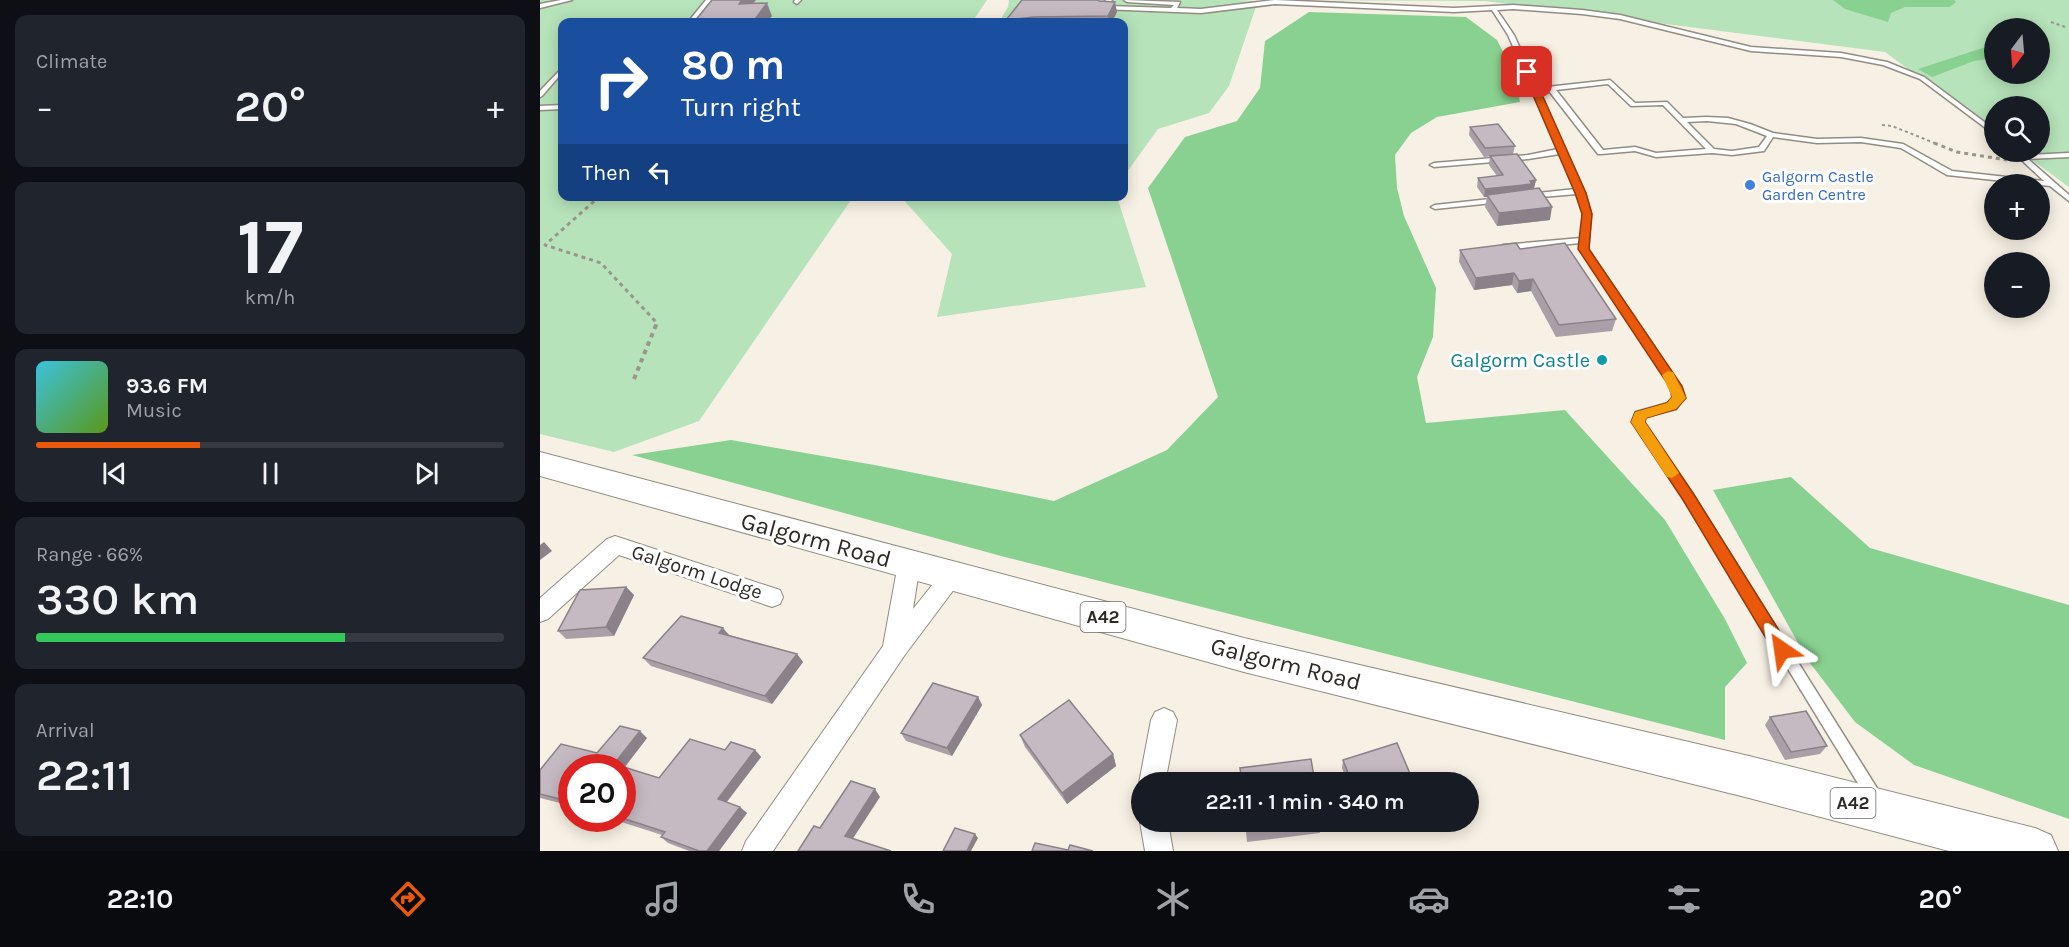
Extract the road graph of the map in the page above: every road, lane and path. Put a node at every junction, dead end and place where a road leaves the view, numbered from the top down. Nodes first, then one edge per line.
1 (568, 0) edge
2 (709, 0) edge
3 (1109, 0) edge
4 (1127, 0) edge
5 (540, 6) edge
6 (1494, 9) junction
7 (1172, 11) junction
8 (694, 18) edge
9 (2052, 22) dead end
10 (2065, 27) dead end
11 (558, 75) edge
12 (1551, 88) junction
13 (1535, 90) junction
14 (540, 95) edge
15 (558, 107) edge
16 (540, 108) edge
17 (1682, 120) junction
18 (1881, 125) dead end
19 (1984, 125) edge
20 (1771, 135) junction
21 (1562, 151) junction
22 (1712, 151) junction
23 (2050, 155) edge
24 (2069, 155) edge
25 (2031, 164) joint
26 (1434, 165) dead end
27 (2054, 184) junction
28 (1580, 191) junction
29 (1524, 197) edge
30 (1513, 198) edge
31 (2069, 199) edge
32 (594, 201) edge
33 (1435, 207) dead end
34 (1584, 240) junction
35 (545, 245) junction
36 (540, 248) edge
37 (1496, 248) edge
38 (634, 379) dead end
39 (540, 465) edge
40 (909, 564) junction
41 (944, 589) junction
42 (771, 597) dead end
43 (540, 612) edge
44 (895, 650) junction
45 (1164, 720) dead end
46 (1154, 772) edge
47 (1883, 811) junction
48 (1156, 832) edge
49 (756, 851) edge
50 (1159, 851) edge
51 (2035, 851) edge

1 - 5 lane
2 - 8 lane
3 - 7 lane
4 - 7 lane
6 - 7 lane
6 - 13 lane
6 - 19 lane
9 - 10 path
11 - 14 lane
12 - 13 lane
12 - 17 lane
12 - 22 lane
13 - 21 lane
15 - 16 lane
17 - 20 lane
17 - 22 lane
18 - 25 path
20 - 22 lane
20 - 27 lane
21 - 26 lane
21 - 28 lane
23 - 24 lane
25 - 27 lane
27 - 31 lane
28 - 29 lane
28 - 34 lane
30 - 33 lane
32 - 35 path
34 - 37 lane
34 - 47 lane
35 - 36 path
35 - 38 path
39 - 40 main road, Galgorm Road / A42
40 - 41 main road, Galgorm Road / A42
40 - 44 street
41 - 44 street
41 - 47 main road, Galgorm Road / A42
42 - 43 street, Galgorm Lodge
44 - 49 street
45 - 46 street
47 - 51 main road, Galgorm Road / A42
48 - 50 street

